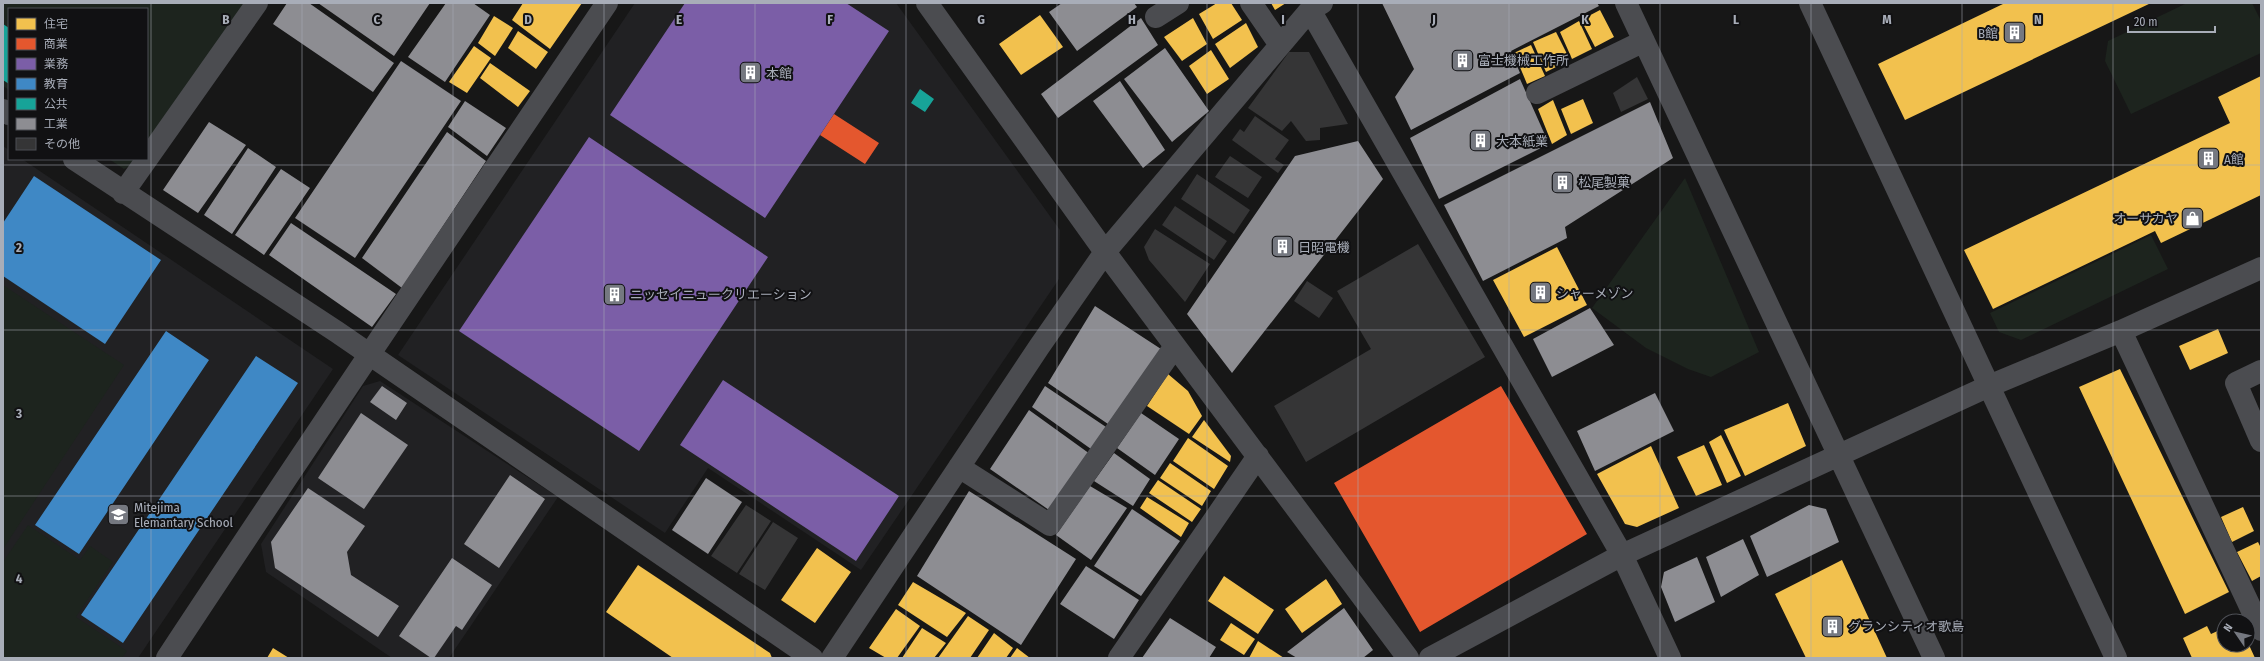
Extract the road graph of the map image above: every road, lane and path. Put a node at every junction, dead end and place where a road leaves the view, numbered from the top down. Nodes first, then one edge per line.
1 (257, 3) edge
2 (607, 3) edge
3 (927, 3) edge
4 (1178, 3) edge
5 (1251, 3) edge
6 (1626, 3) edge
7 (1810, 3) edge
8 (1316, 6) edge
9 (1156, 17) dead end
10 (1644, 41) junction
11 (1280, 45) junction
12 (1536, 93) dead end
13 (148, 158) edge
14 (75, 160) edge
15 (146, 160) edge
16 (123, 193) junction
17 (1105, 252) junction
18 (2261, 268) edge
19 (2121, 331) junction
20 (1175, 346) junction
21 (370, 356) junction
22 (2261, 371) edge
23 (1989, 386) junction
24 (2261, 441) edge
25 (1258, 456) junction
26 (1838, 456) junction
27 (959, 467) junction
28 (1622, 555) junction
29 (2261, 630) edge
30 (167, 658) edge
31 (812, 658) edge
32 (832, 658) edge
33 (1119, 658) edge
34 (1408, 658) edge
35 (1430, 658) edge
36 (1670, 658) edge
37 (1934, 658) edge
38 (2116, 658) edge

1 - 13 street
2 - 21 street
3 - 17 street
4 - 9 street
5 - 11 street
6 - 10 street
7 - 23 street
8 - 11 street
8 - 28 street
10 - 12 street
10 - 26 street
11 - 17 street
14 - 16 street
15 - 16 street
16 - 21 street
17 - 20 street
17 - 27 street
18 - 19 street
19 - 23 street
19 - 29 street
20 - 25 street
20 - 27 street
21 - 30 street
21 - 31 street
22 - 24 street
23 - 26 street
23 - 38 street
25 - 33 street
25 - 34 street
26 - 28 street
26 - 37 street
27 - 32 street
28 - 35 street
28 - 36 street

